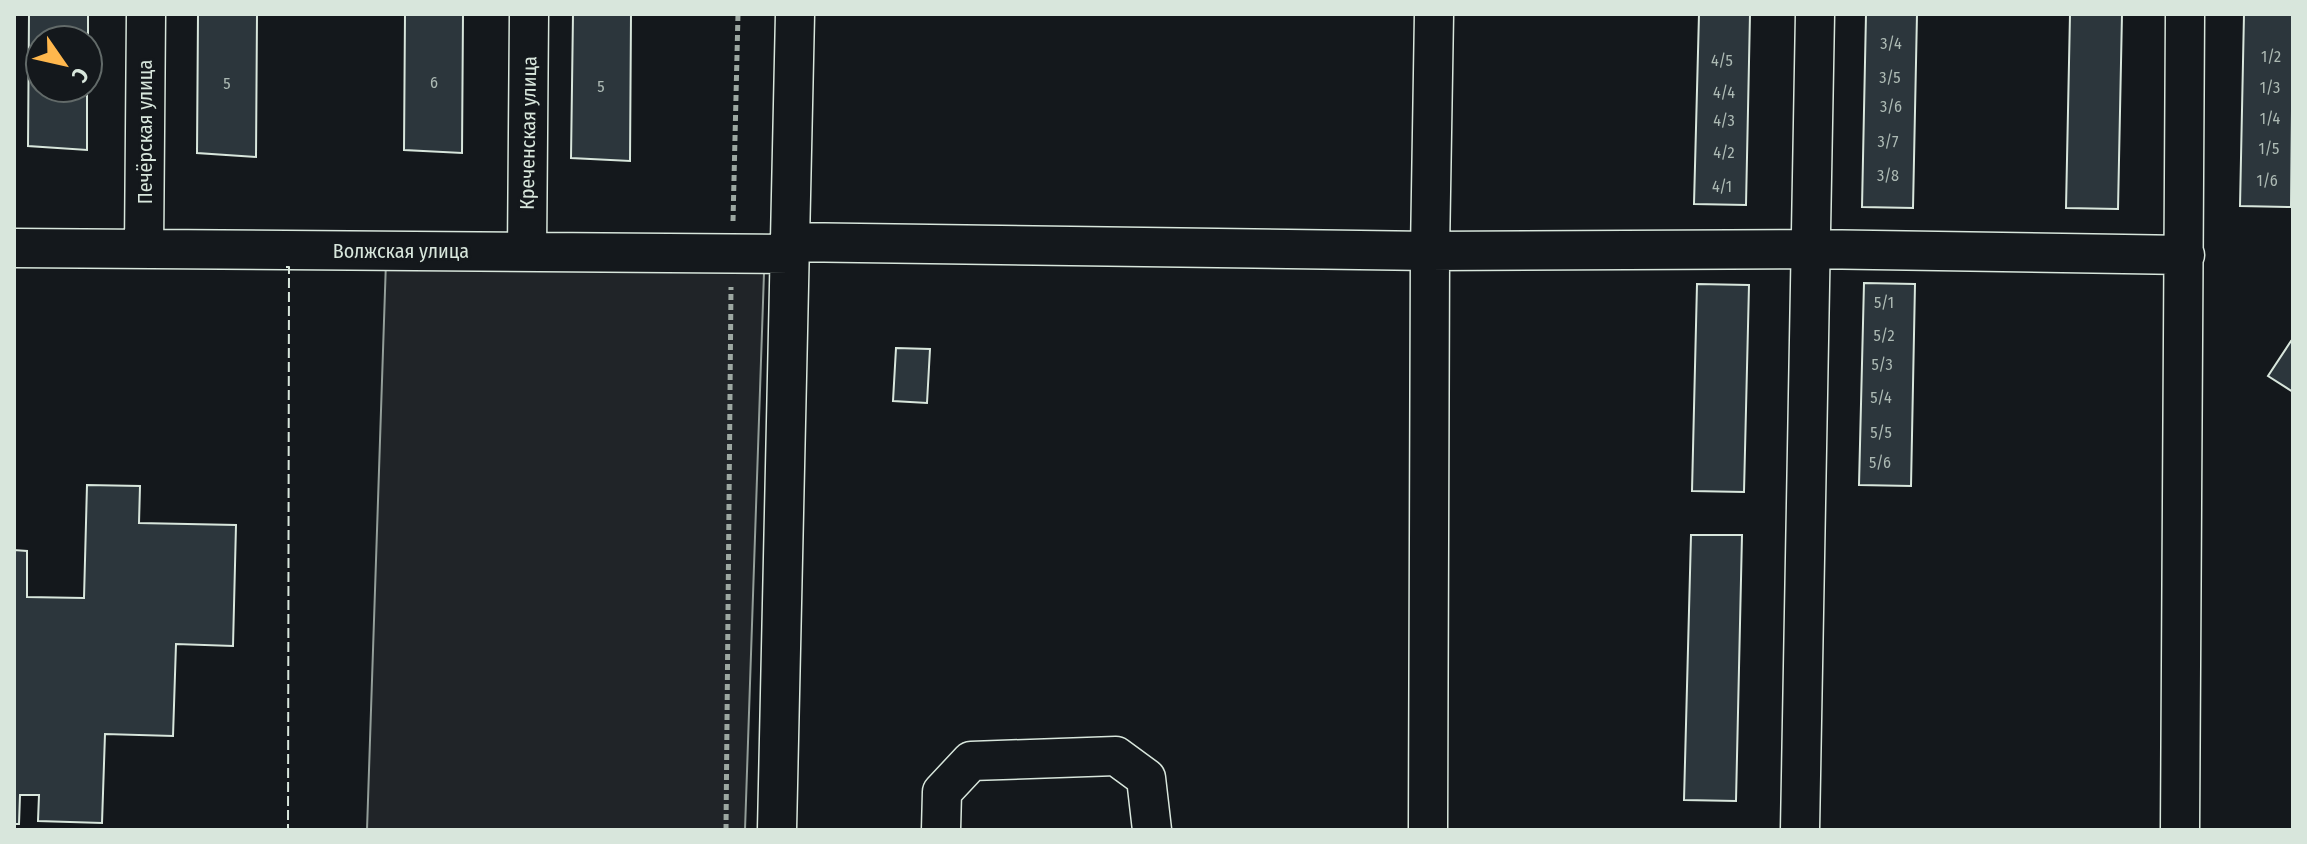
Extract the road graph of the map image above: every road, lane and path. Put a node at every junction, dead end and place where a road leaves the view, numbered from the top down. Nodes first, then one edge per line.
1 (146, 14) edge
2 (529, 14) edge
3 (738, 14) edge
4 (795, 14) edge
5 (1434, 14) edge
6 (1815, 14) edge
7 (2185, 14) edge
8 (14, 248) edge
9 (789, 248) junction
10 (144, 249) junction
11 (1810, 249) junction
12 (1430, 251) junction
13 (527, 252) junction
14 (732, 254) junction
15 (2185, 255) junction
16 (726, 830) edge
17 (777, 830) edge
18 (941, 830) edge
19 (1152, 830) edge
20 (1428, 830) edge
21 (1800, 830) edge
22 (2180, 830) edge

1 - 10 street, Печёрская улица
2 - 13 street, Креченская улица
3 - 14 path
4 - 9 street
5 - 12 street
6 - 11 street
7 - 15 street
8 - 10 street, Волжская улица
9 - 12 street, Волжская улица
9 - 14 street, Волжская улица
9 - 17 street
10 - 13 street, Волжская улица
11 - 12 street, Волжская улица
11 - 15 street, Волжская улица
11 - 21 street
12 - 20 street
13 - 14 street, Волжская улица
14 - 16 path
15 - 22 street
18 - 19 street

